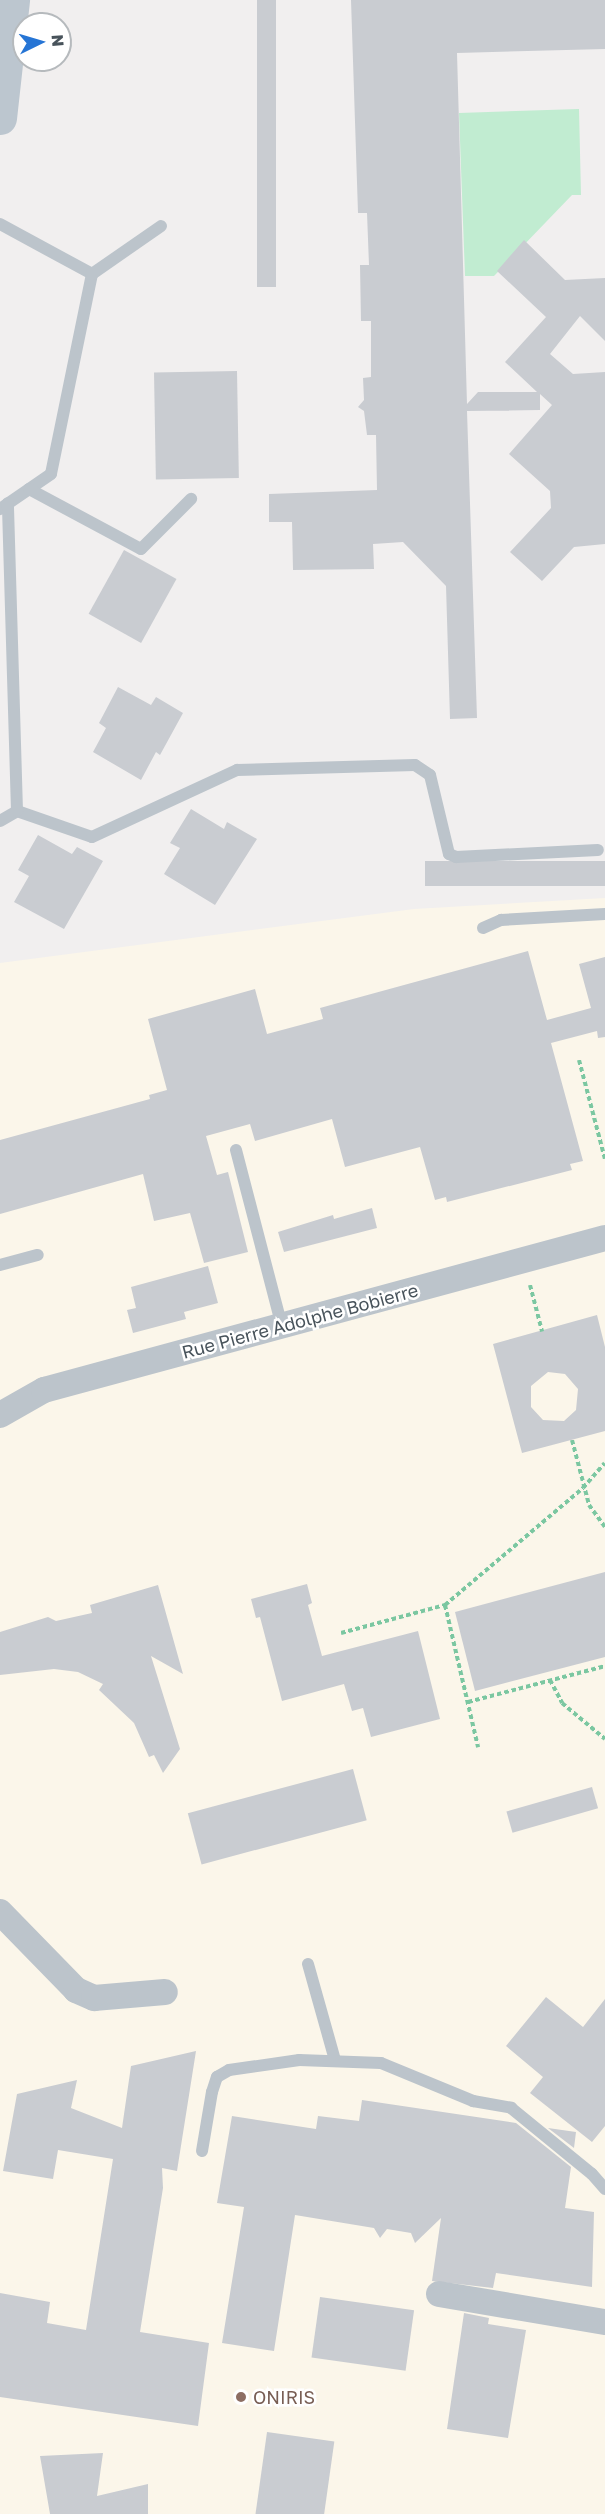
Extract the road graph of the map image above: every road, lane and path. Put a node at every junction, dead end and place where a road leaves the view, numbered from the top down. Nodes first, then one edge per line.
1 (13, 0) edge
2 (0, 118) edge
3 (0, 224) edge
4 (161, 226) dead end
5 (92, 274) junction
6 (29, 489) junction
7 (191, 500) dead end
8 (4, 506) edge
9 (17, 812) junction
10 (0, 821) edge
11 (598, 850) dead end
12 (605, 914) edge
13 (483, 928) dead end
14 (579, 1060) dead end
15 (236, 1150) dead end
16 (605, 1159) edge
17 (605, 1238) edge
18 (38, 1255) dead end
19 (0, 1265) edge
20 (530, 1285) dead end
21 (282, 1326) junction
22 (542, 1331) dead end
23 (0, 1415) edge
24 (572, 1440) dead end
25 (605, 1463) edge
26 (583, 1488) junction
27 (605, 1527) edge
28 (445, 1605) junction
29 (341, 1633) dead end
30 (605, 1666) edge
31 (550, 1680) junction
32 (468, 1702) junction
33 (605, 1739) edge
34 (478, 1747) dead end
35 (0, 1912) edge
36 (308, 1964) dead end
37 (165, 1992) dead end
38 (335, 2060) junction
39 (202, 2151) dead end
40 (605, 2189) edge
41 (439, 2294) dead end
42 (605, 2322) edge

1 - 2 main road
3 - 5 lane
4 - 5 lane
5 - 6 lane
6 - 7 lane
6 - 8 lane
8 - 9 lane
9 - 10 lane
9 - 11 lane
12 - 13 lane
14 - 16 path
15 - 21 lane
17 - 21 street, Rue Pierre Adolphe Bobierre
18 - 19 lane
20 - 22 path
21 - 23 street, Rue Pierre Adolphe Bobierre
24 - 26 path
25 - 26 path
26 - 27 path
26 - 28 path
28 - 29 path
28 - 32 path
30 - 31 path
31 - 32 path
31 - 33 path
32 - 34 path
35 - 37 street
36 - 38 lane
38 - 39 lane
38 - 40 lane
41 - 42 street

